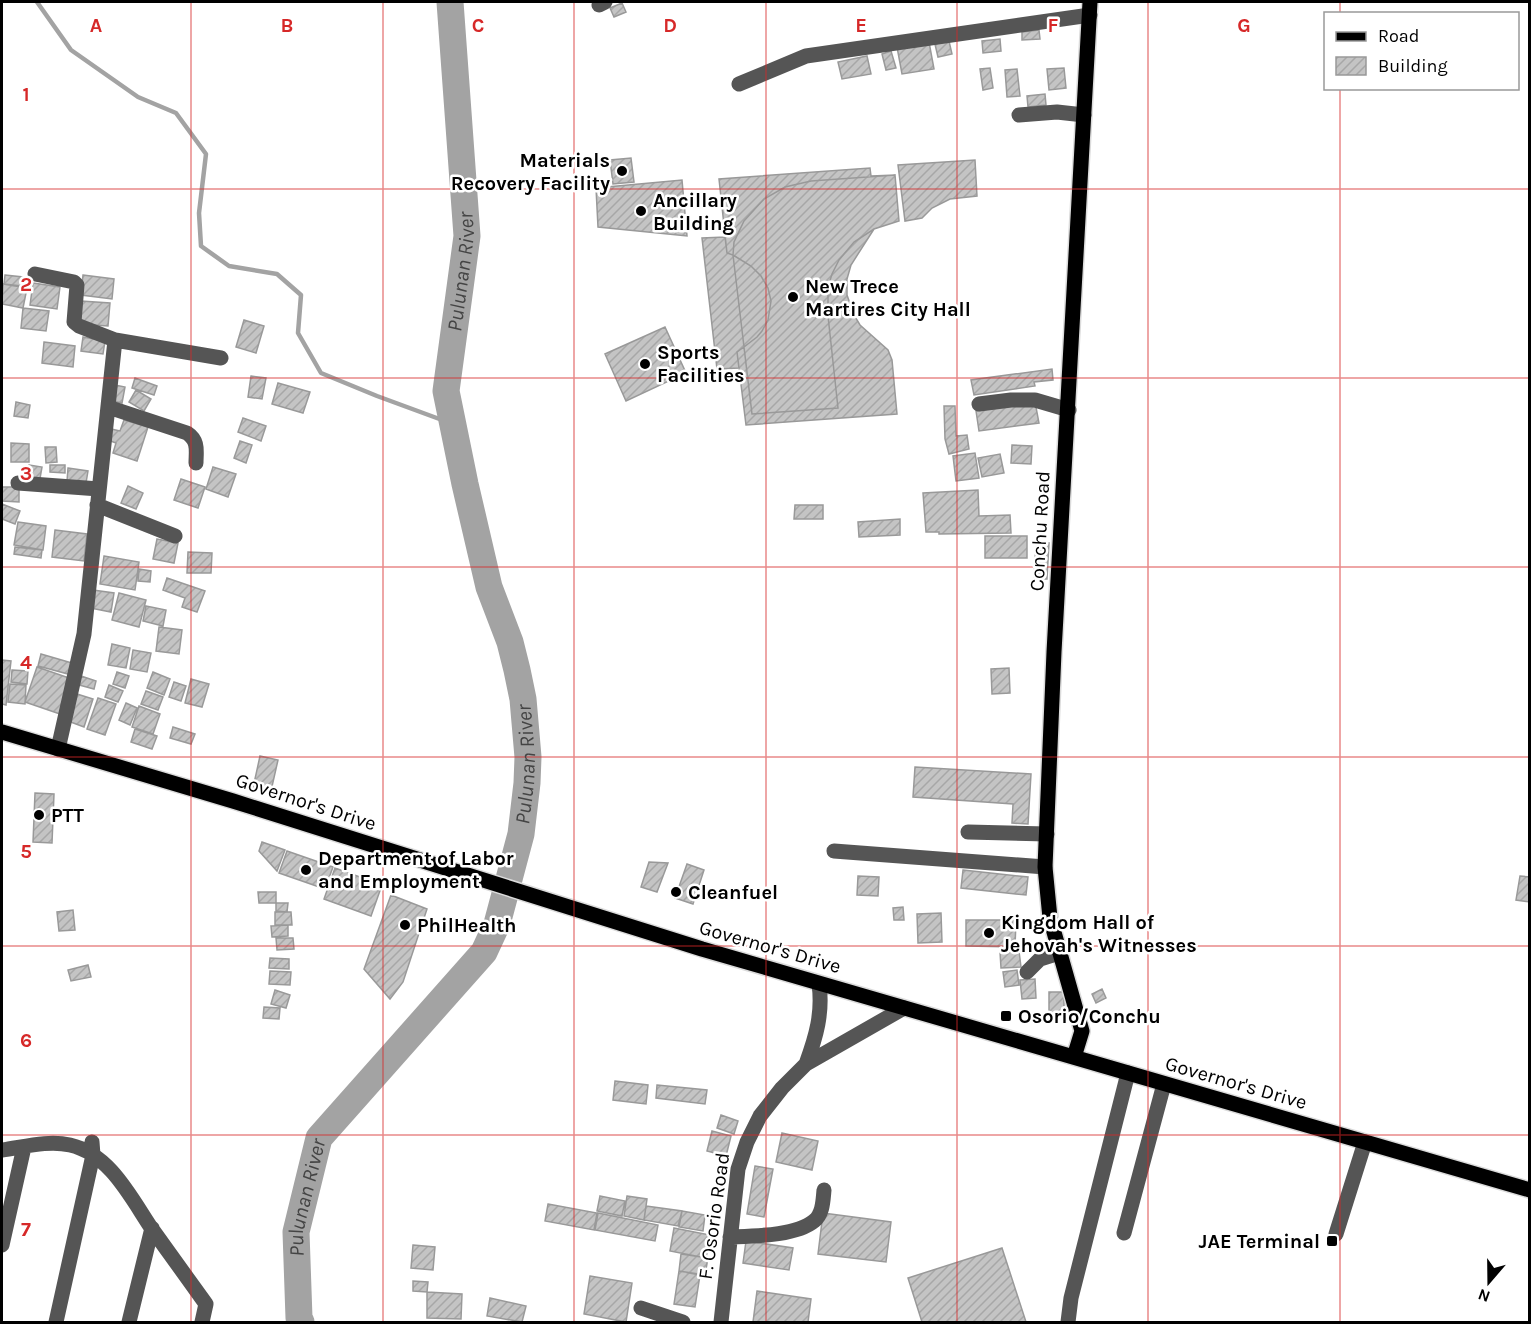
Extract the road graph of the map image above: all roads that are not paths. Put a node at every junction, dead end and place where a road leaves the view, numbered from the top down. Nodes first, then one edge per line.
1 (1090, 8) edge
2 (739, 84) dead end
3 (1019, 115) dead end
4 (1084, 115) junction
5 (35, 274) dead end
6 (114, 340) junction
7 (221, 358) dead end
8 (979, 404) dead end
9 (108, 407) junction
10 (1069, 410) junction
11 (196, 463) dead end
12 (18, 483) dead end
13 (98, 497) junction
14 (175, 536) dead end
15 (2, 732) edge
16 (58, 749) junction
17 (968, 832) dead end
18 (1047, 834) junction
19 (834, 851) dead end
20 (1045, 867) junction
21 (1059, 953) junction
22 (1027, 972) dead end
23 (819, 984) junction
24 (904, 1008) junction
25 (1074, 1058) junction
26 (806, 1064) junction
27 (1128, 1073) junction
28 (1164, 1084) junction
29 (1365, 1142) junction
30 (24, 1147) junction
31 (93, 1149) junction
32 (2, 1150) edge
33 (824, 1190) dead end
34 (1530, 1190) edge
35 (152, 1228) junction
36 (1124, 1233) dead end
37 (1336, 1234) dead end
38 (730, 1237) junction
39 (2, 1245) edge
40 (641, 1308) dead end
41 (56, 1323) edge
42 (129, 1323) edge
43 (202, 1323) edge
44 (683, 1323) edge
45 (721, 1323) edge
46 (1068, 1323) edge

1 - 2 street
1 - 4 main road, Conchu Road
3 - 4 street
4 - 10 main road, Conchu Road
5 - 6 street
6 - 7 street
6 - 9 street
8 - 10 street
9 - 11 street
9 - 13 street
10 - 18 main road, Conchu Road
12 - 13 street
13 - 14 street
13 - 16 street
15 - 16 main road, Governor's Drive
16 - 23 main road, Governor's Drive
17 - 18 street
18 - 20 main road, Conchu Road
19 - 20 street
20 - 21 main road, Conchu Road
21 - 22 street
21 - 25 main road, Conchu Road
23 - 24 main road, Governor's Drive
23 - 26 street, F. Osorio Road
24 - 25 main road, Governor's Drive
24 - 26 street, F. Osorio Road
25 - 27 main road, Governor's Drive
26 - 38 street, F. Osorio Road
27 - 28 main road, Governor's Drive
27 - 46 street
28 - 29 main road, Governor's Drive
28 - 36 street
29 - 34 main road, Governor's Drive
29 - 37 street
30 - 31 street
30 - 32 street
30 - 39 street
31 - 35 street
31 - 41 street
33 - 38 street
35 - 42 street
35 - 43 street
38 - 45 street, F. Osorio Road
40 - 44 street

